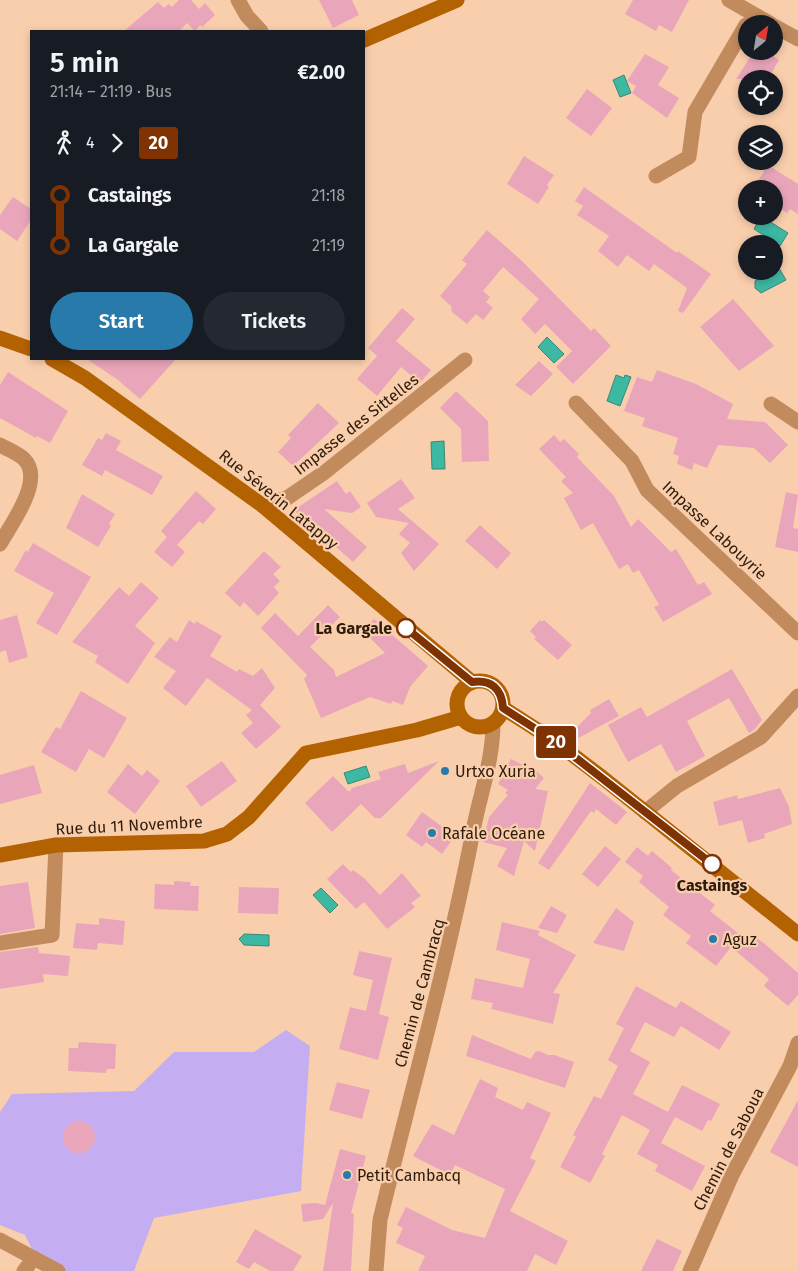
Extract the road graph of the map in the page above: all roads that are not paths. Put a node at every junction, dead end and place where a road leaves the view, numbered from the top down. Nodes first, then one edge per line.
1 (238, 0) edge
2 (458, 0) edge
3 (729, 0) edge
4 (743, 15) edge
5 (260, 30) edge
6 (783, 31) edge
7 (798, 39) edge
8 (365, 40) edge
9 (738, 40) edge
10 (656, 176) dead end
11 (0, 338) edge
12 (30, 349) edge
13 (58, 360) edge
14 (465, 360) dead end
15 (71, 362) edge
16 (576, 403) dead end
17 (770, 404) dead end
18 (798, 422) edge
19 (0, 445) edge
20 (262, 505) junction
21 (0, 544) edge
22 (798, 633) edge
23 (472, 682) junction
24 (798, 696) edge
25 (503, 708) junction
26 (461, 718) junction
27 (493, 723) junction
28 (645, 812) junction
29 (56, 845) junction
30 (0, 855) edge
31 (798, 934) edge
32 (0, 944) edge
33 (798, 1043) edge
34 (0, 1240) edge
35 (34, 1258) junction
36 (24, 1271) edge
37 (58, 1271) edge
38 (376, 1271) edge
39 (690, 1271) edge

1 - 5 street
2 - 8 street
3 - 4 street
6 - 7 street
9 - 10 street
11 - 12 street
13 - 15 street, Rue Séverin Latappy
14 - 20 street, Impasse des Sittelles
15 - 20 street, Rue Séverin Latappy
16 - 22 street, Impasse Labouyrie
17 - 18 street
19 - 21 street
20 - 23 street, Rue Séverin Latappy
23 - 25 street
23 - 26 street
24 - 28 street
25 - 27 street
25 - 28 street
26 - 27 street
26 - 29 street, Rue du 11 Novembre
27 - 38 street, Chemin de Cambracq
28 - 31 street
29 - 30 street, Rue du 11 Novembre
29 - 32 street
33 - 39 street, Chemin de Saboua
34 - 35 street
35 - 36 street
35 - 37 street

